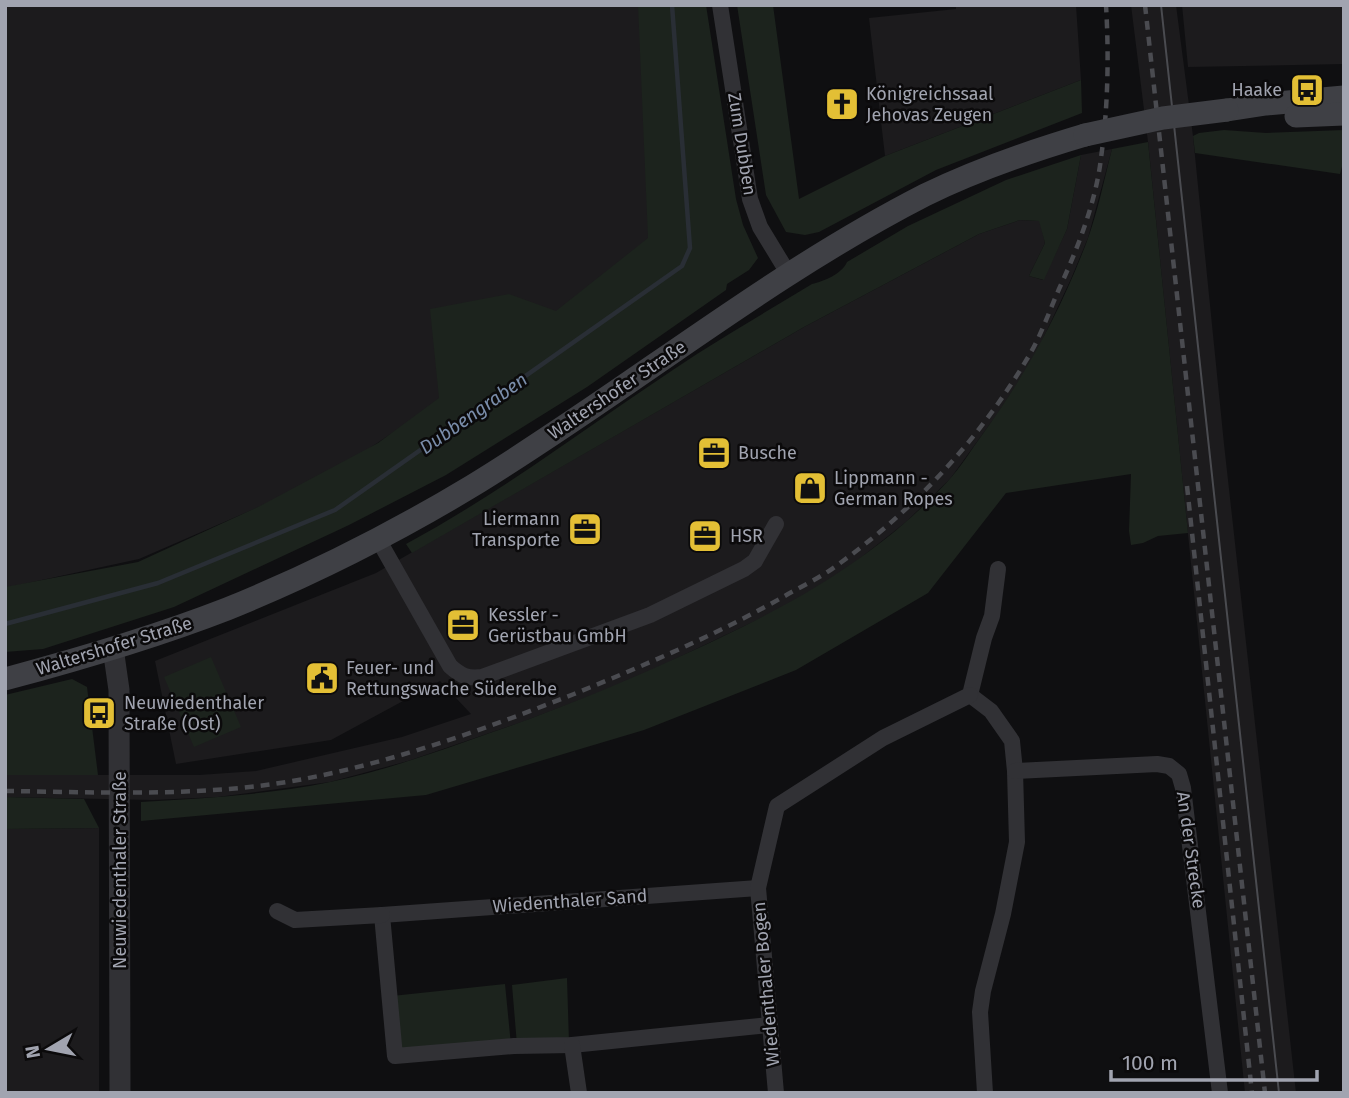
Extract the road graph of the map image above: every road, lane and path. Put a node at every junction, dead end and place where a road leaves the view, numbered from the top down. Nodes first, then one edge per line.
1 (720, 5) edge
2 (1344, 97) edge
3 (1227, 110) junction
4 (1344, 114) edge
5 (789, 273) junction
6 (776, 524) dead end
7 (377, 539) junction
8 (998, 569) dead end
9 (113, 648) junction
10 (5, 679) edge
11 (970, 695) junction
12 (1015, 771) junction
13 (758, 888) junction
14 (277, 911) dead end
15 (382, 915) junction
16 (769, 1025) junction
17 (572, 1045) junction
18 (120, 1093) edge
19 (579, 1093) edge
20 (776, 1093) edge
21 (985, 1093) edge
22 (1220, 1093) edge

1 - 5 street, Zum Dubben
2 - 3 main road, Waltershofer Straße
3 - 4 main road, Waltershofer Straße
3 - 5 main road, Waltershofer Straße, bridge
5 - 7 main road, Waltershofer Straße
6 - 7 street
7 - 9 main road, Waltershofer Straße
8 - 11 street
9 - 10 main road, Waltershofer Straße
9 - 18 street, Neuwiedenthaler Straße
11 - 12 street
11 - 13 street, Wiedenthaler Bogen
12 - 21 street
12 - 22 street, An der Strecke
13 - 15 street, Wiedenthaler Sand
13 - 16 street, Wiedenthaler Bogen
14 - 15 street, Wiedenthaler Sand
15 - 17 street
16 - 17 street
16 - 20 street, Wiedenthaler Bogen
17 - 19 street

